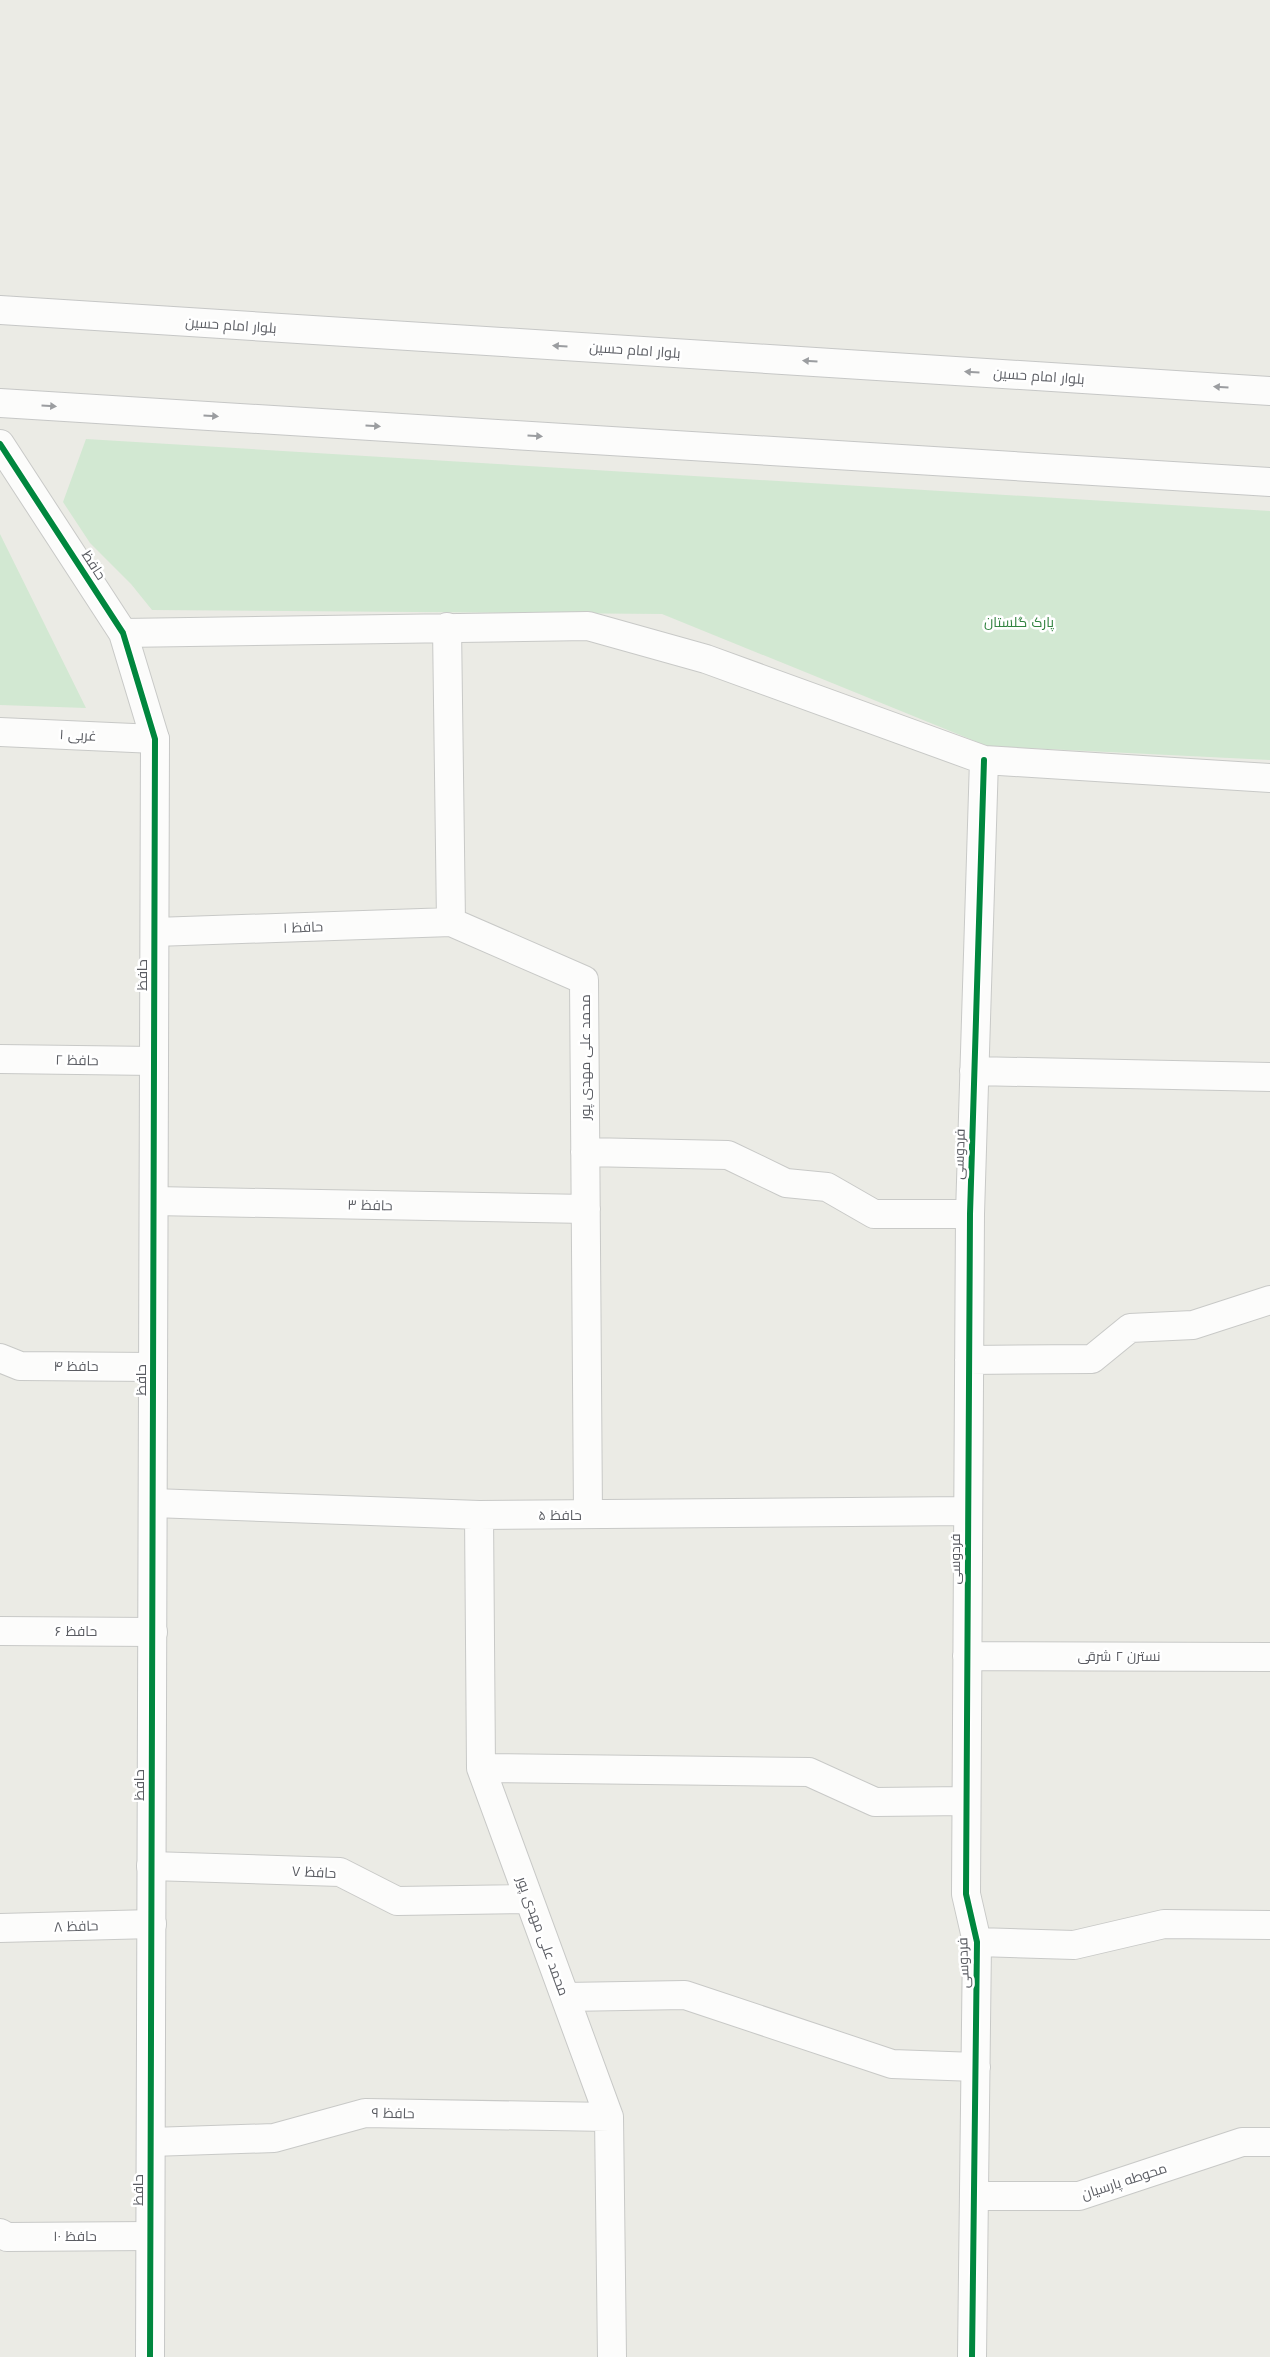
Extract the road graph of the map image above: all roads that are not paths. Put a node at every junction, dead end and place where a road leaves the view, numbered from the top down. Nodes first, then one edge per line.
1 (0, 310) edge
2 (1270, 390) edge
3 (0, 402) edge
4 (0, 444) edge
5 (1270, 482) edge
6 (447, 627) junction
7 (124, 633) junction
8 (0, 732) edge
9 (155, 739) junction
10 (984, 760) junction
11 (1270, 778) edge
12 (451, 922) junction
13 (155, 932) junction
14 (0, 1059) edge
15 (154, 1061) junction
16 (974, 1072) junction
17 (1270, 1077) edge
18 (586, 1152) junction
19 (154, 1202) junction
20 (586, 1209) junction
21 (970, 1214) junction
22 (1270, 1300) edge
23 (0, 1358) edge
24 (969, 1360) junction
25 (153, 1366) junction
26 (153, 1503) junction
27 (968, 1511) junction
28 (588, 1514) junction
29 (479, 1515) junction
30 (0, 1631) edge
31 (152, 1632) junction
32 (967, 1656) junction
33 (1270, 1657) edge
34 (481, 1768) junction
35 (966, 1801) junction
36 (151, 1866) junction
37 (529, 1899) junction
38 (152, 1924) junction
39 (1270, 1925) edge
40 (0, 1928) edge
41 (978, 1942) junction
42 (565, 1997) junction
43 (976, 2067) junction
44 (609, 2117) junction
45 (151, 2142) junction
46 (1270, 2142) edge
47 (974, 2196) junction
48 (0, 2234) edge
49 (150, 2236) junction
50 (150, 2357) edge
51 (612, 2357) edge
52 (972, 2357) edge

2 -> 1 street, بلوار امام حسین
3 -> 5 street
4 - 7 street, حافظ
6 - 7 street
6 - 10 street
6 - 12 street
7 - 9 street, حافظ
8 - 9 street, ۱ غربی
9 - 13 street, حافظ
10 - 11 street
10 - 16 street, فردوسی
12 - 13 street, حافظ ۱
12 - 18 street, محمد علی مهدی پور
13 - 15 street, حافظ
14 - 15 street, حافظ ۲
15 - 19 street, حافظ
16 - 17 street
16 - 21 street, فردوسی
18 - 20 street, محمد علی مهدی پور
18 - 21 street
19 - 20 street, حافظ ۳
19 - 25 street, حافظ
20 - 28 street, محمد علی مهدی پور
21 - 24 street, فردوسی
22 - 24 street
23 - 25 street, حافظ ۴
24 - 27 street, فردوسی
25 - 26 street, حافظ
26 - 29 street, حافظ ۵
26 - 31 street, حافظ
27 - 28 street, حافظ ۵
27 - 32 street, فردوسی
28 - 29 street, حافظ ۵
29 - 34 street, محمد علی مهدی پور
30 - 31 street, حافظ ۶
31 - 36 street, حافظ
32 - 33 street, نسترن ۲ شرقی
32 - 35 street, فردوسی
34 - 35 street
34 - 37 street, محمد علی مهدی پور
35 - 41 street, فردوسی
36 - 37 street, حافظ ۷
36 - 38 street, حافظ
37 - 42 street, محمد علی مهدی پور
38 - 40 street, حافظ ۸
38 - 45 street, حافظ
39 - 41 street
41 - 43 street, فردوسی
42 - 43 street
42 - 44 street, محمد علی مهدی پور
43 - 47 street, فردوسی
44 - 45 street, حافظ ۹
44 - 51 street, محمد علی مهدی پور
45 - 49 street, حافظ
46 - 47 street, محوطه پارسیان
47 - 52 street, فردوسی
48 - 49 street, حافظ ۱۰
49 - 50 street, حافظ

